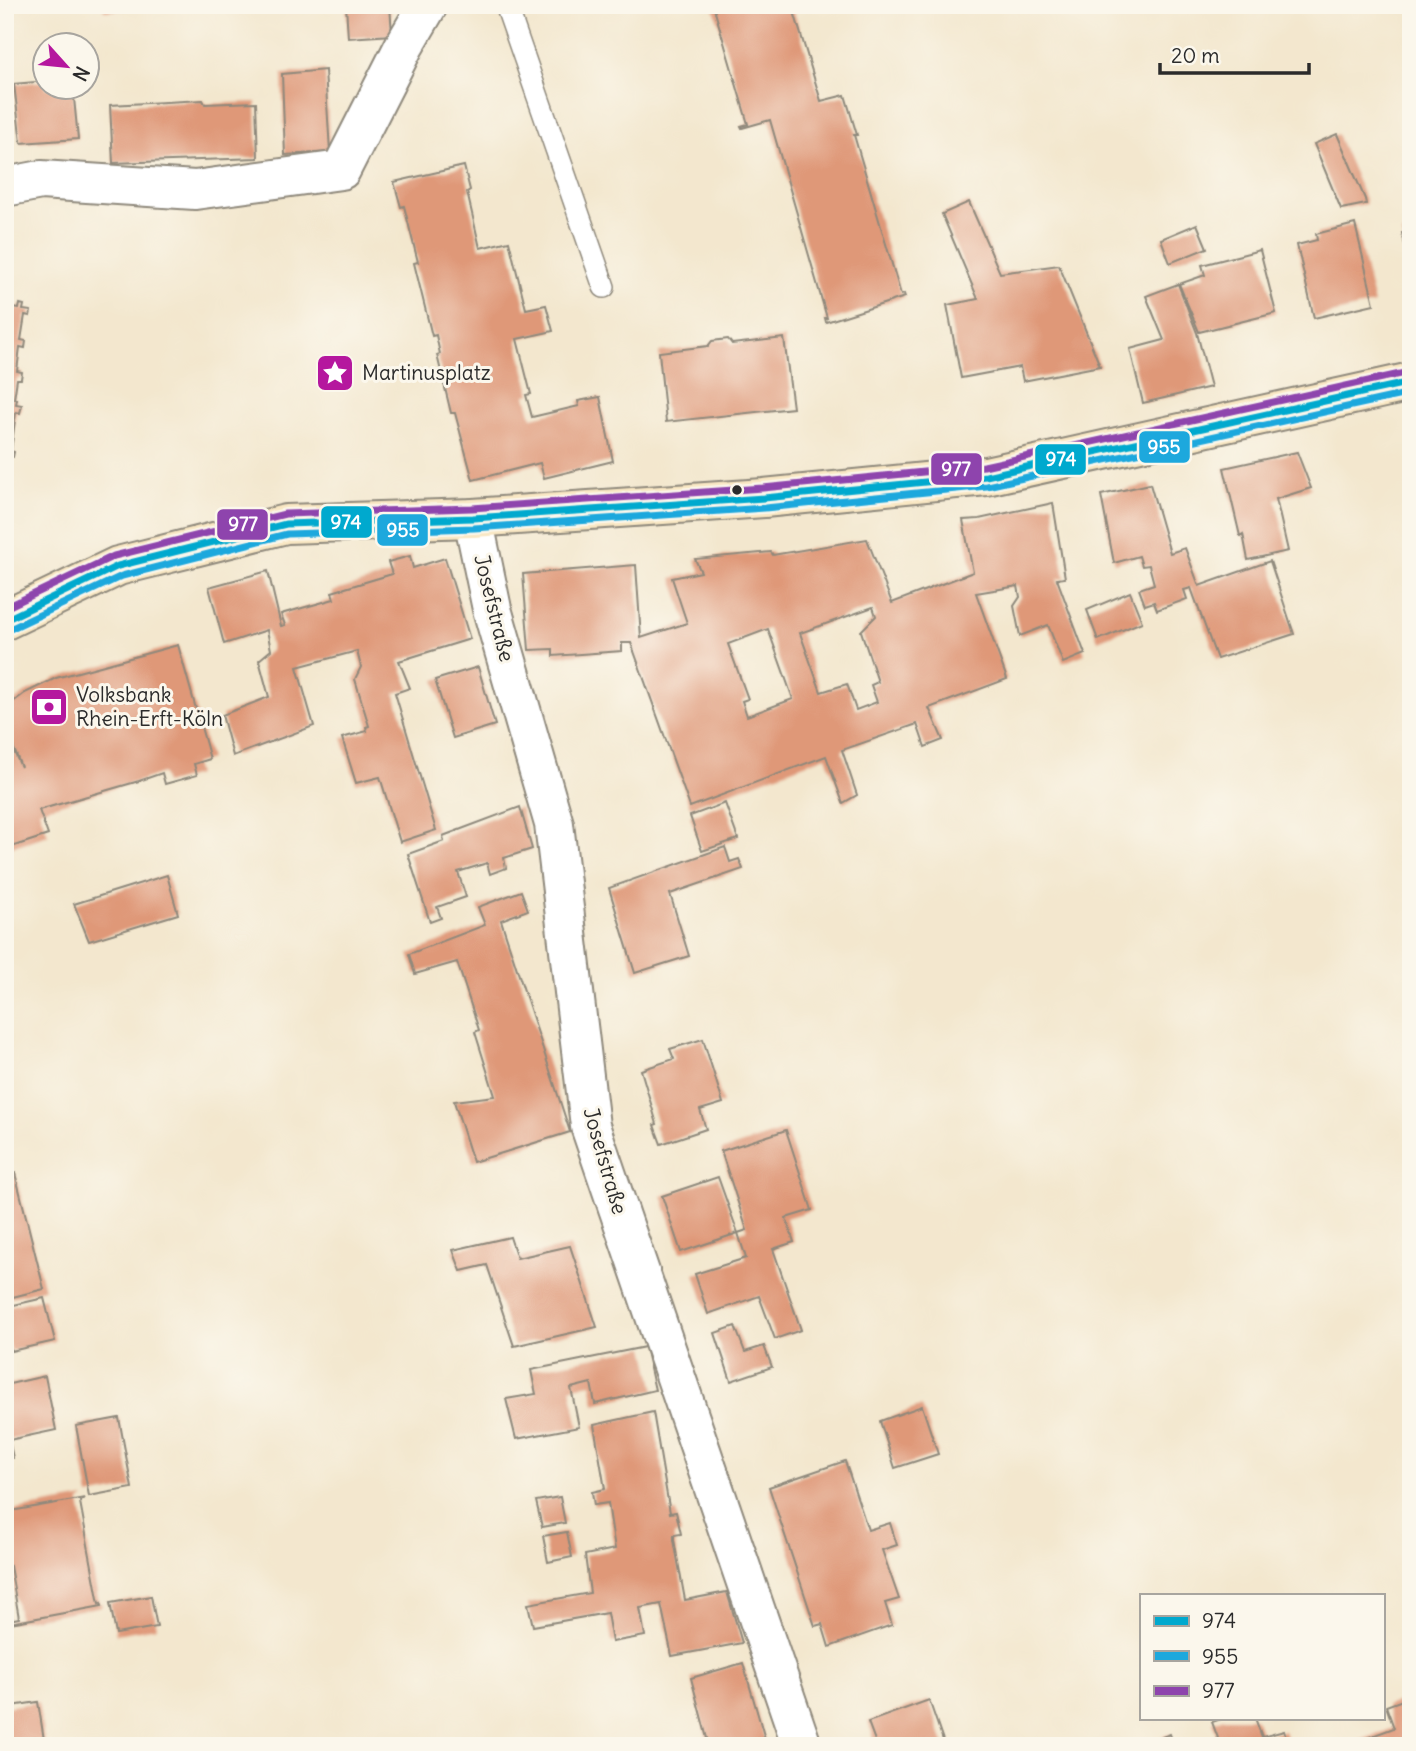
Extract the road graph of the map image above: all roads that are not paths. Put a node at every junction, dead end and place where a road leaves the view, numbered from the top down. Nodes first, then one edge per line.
1 (428, 5) edge
2 (506, 5) edge
3 (5, 187) edge
4 (604, 287) dead end
5 (1411, 382) edge
6 (473, 518) junction
7 (5, 620) edge
8 (802, 1746) edge

1 - 3 street
2 - 4 lane
5 - 6 main road
6 - 7 main road
6 - 8 street, Josefstraße

